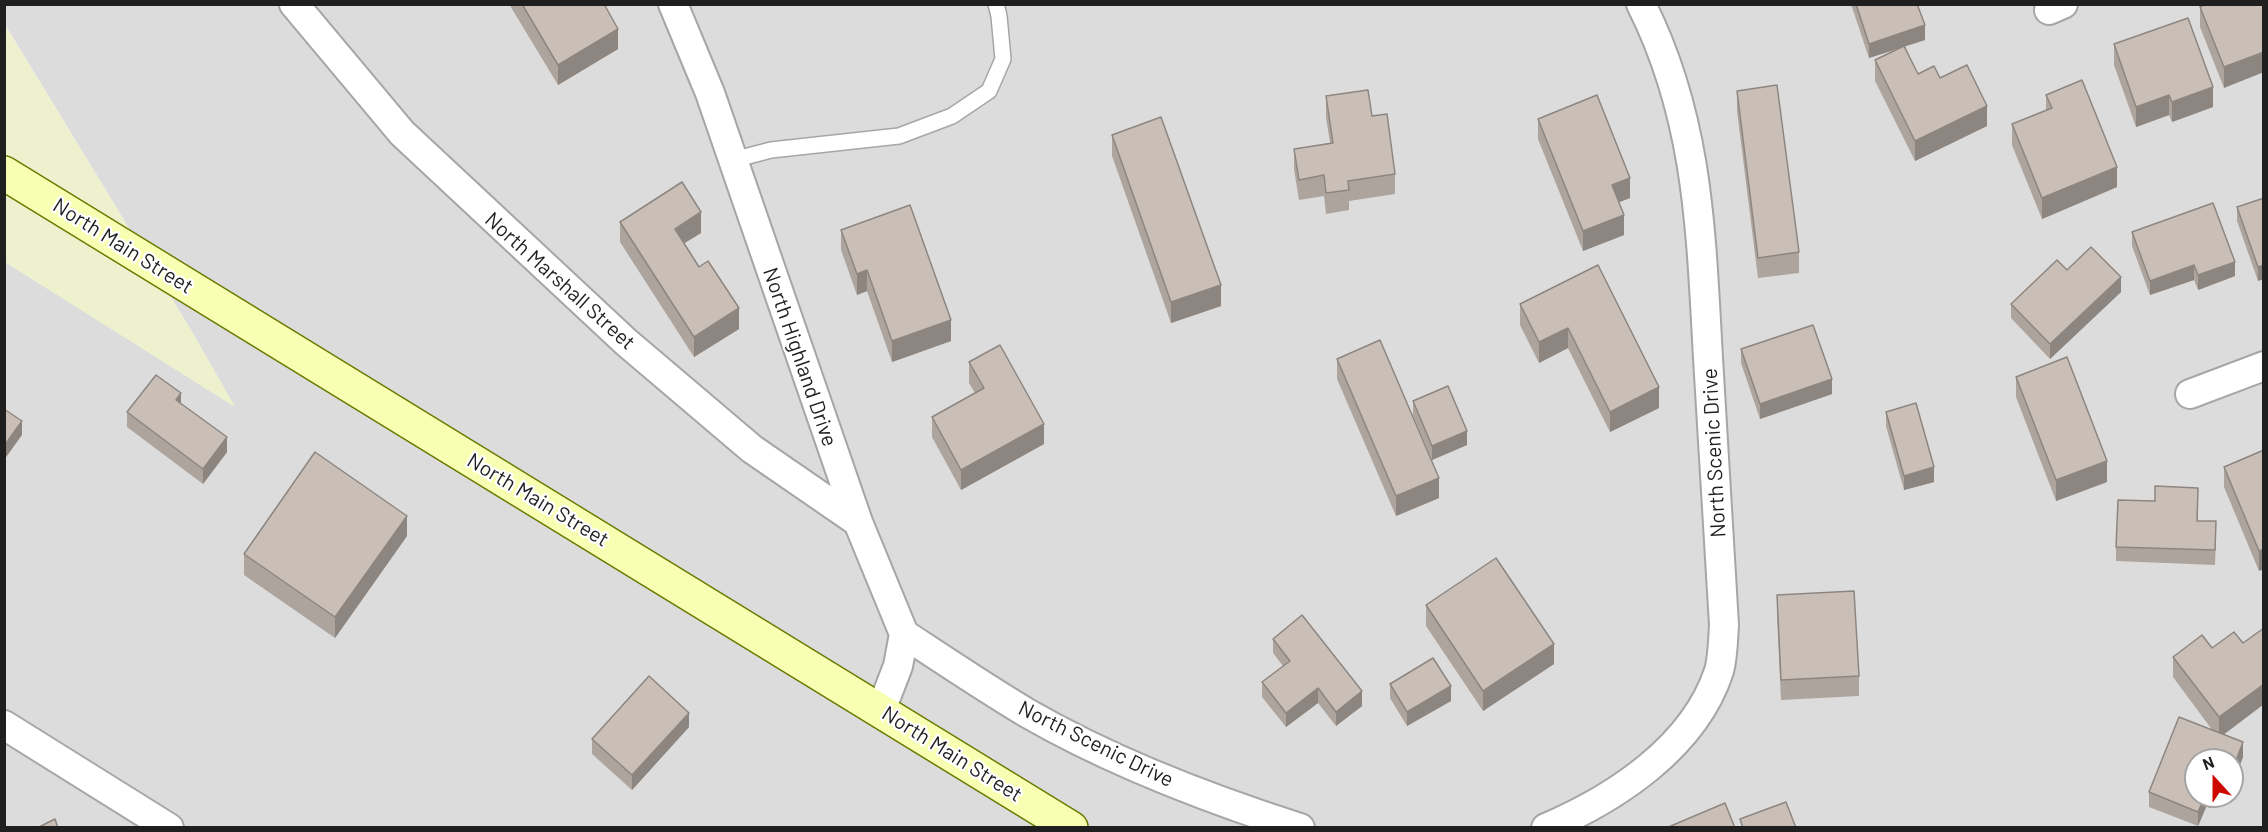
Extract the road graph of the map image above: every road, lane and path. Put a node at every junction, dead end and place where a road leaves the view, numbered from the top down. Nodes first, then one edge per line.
1 (294, 4) edge
2 (673, 4) edge
3 (996, 4) edge
4 (1641, 4) edge
5 (733, 160) junction
6 (4, 174) edge
7 (2264, 366) edge
8 (2190, 394) dead end
9 (858, 522) junction
10 (904, 634) junction
11 (881, 710) junction
12 (4, 725) edge
13 (169, 828) edge
14 (1071, 828) edge
15 (1300, 828) edge
16 (1546, 828) edge

1 - 9 street, North Marshall Street
2 - 5 street, North Highland Drive
3 - 5 lane
4 - 16 street, North Scenic Drive
5 - 9 street, North Highland Drive
6 - 11 main road, North Main Street
7 - 8 street
9 - 10 street, North Highland Drive
10 - 11 street
10 - 15 street, North Scenic Drive
11 - 14 main road, North Main Street
12 - 13 street

